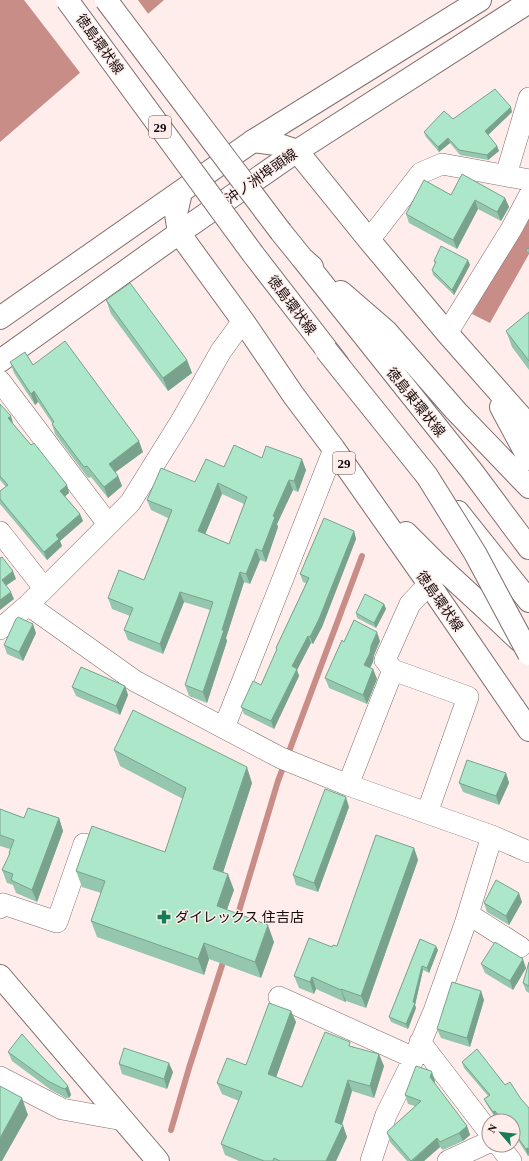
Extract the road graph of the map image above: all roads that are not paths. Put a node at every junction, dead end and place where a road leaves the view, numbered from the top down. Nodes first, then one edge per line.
1 (67, 0) edge
2 (106, 0) edge
3 (480, 0) edge
4 (522, 7) edge
5 (529, 98) edge
6 (253, 141) junction
7 (297, 151) junction
8 (506, 176) junction
9 (529, 180) edge
10 (181, 192) junction
11 (529, 196) edge
12 (179, 232) junction
13 (368, 240) junction
14 (302, 258) junction
15 (0, 318) edge
16 (243, 321) junction
17 (451, 337) junction
18 (326, 350) junction
19 (0, 360) edge
20 (0, 380) edge
21 (529, 426) edge
22 (334, 449) junction
23 (529, 459) edge
24 (529, 487) edge
25 (108, 524) junction
26 (0, 532) edge
27 (529, 548) edge
28 (429, 584) junction
29 (44, 588) junction
30 (529, 600) edge
31 (28, 605) junction
32 (0, 629) edge
33 (529, 653) edge
34 (393, 670) junction
35 (224, 728) junction
36 (529, 730) edge
37 (348, 785) junction
38 (427, 813) junction
39 (492, 836) junction
40 (84, 844) edge
41 (529, 852) edge
42 (0, 908) edge
43 (468, 914) junction
44 (520, 947) dead end
45 (0, 977) edge
46 (279, 997) dead end
47 (417, 1050) junction
48 (0, 1077) edge
49 (123, 1120) junction
50 (481, 1123) edge
51 (481, 1146) edge
52 (158, 1161) edge
53 (371, 1161) edge
54 (448, 1161) edge

1 - 18 main road, 徳島環状線 / 29, bridge
2 - 14 main road, 29, bridge
3 - 6 main road
4 - 7 main road, 沖ノ洲埠頭線
5 - 8 street
6 - 7 main road
6 - 10 main road
7 - 12 main road, 沖ノ洲埠頭線
7 - 13 main road
8 - 9 street
8 - 13 street
10 - 12 main road, 徳島環状線 / 29
10 - 15 main road
11 - 17 street
12 - 16 main road, 徳島環状線 / 29
12 - 19 main road, 沖ノ洲埠頭線
13 - 17 main road
14 - 24 main road, 29
14 - 27 main road, 徳島東環状線 / 29
16 - 22 main road, 徳島環状線 / 29
16 - 25 street
17 - 21 main road
17 - 23 main road
18 - 30 main road, 徳島環状線 / 29, bridge
18 - 33 main road, 29, bridge
20 - 25 street
22 - 28 main road, 徳島環状線 / 29
22 - 33 main road
22 - 35 street
25 - 29 street
26 - 29 street
28 - 34 street
28 - 36 main road, 徳島環状線 / 29
29 - 31 street
31 - 32 street
31 - 35 street
34 - 37 street
34 - 38 street
35 - 37 street
37 - 38 street
38 - 39 street
39 - 41 street
39 - 43 street
40 - 42 street
43 - 44 street
43 - 47 street
45 - 49 main road
46 - 47 street
47 - 50 street
47 - 53 street
48 - 49 street
49 - 52 main road
51 - 54 street

